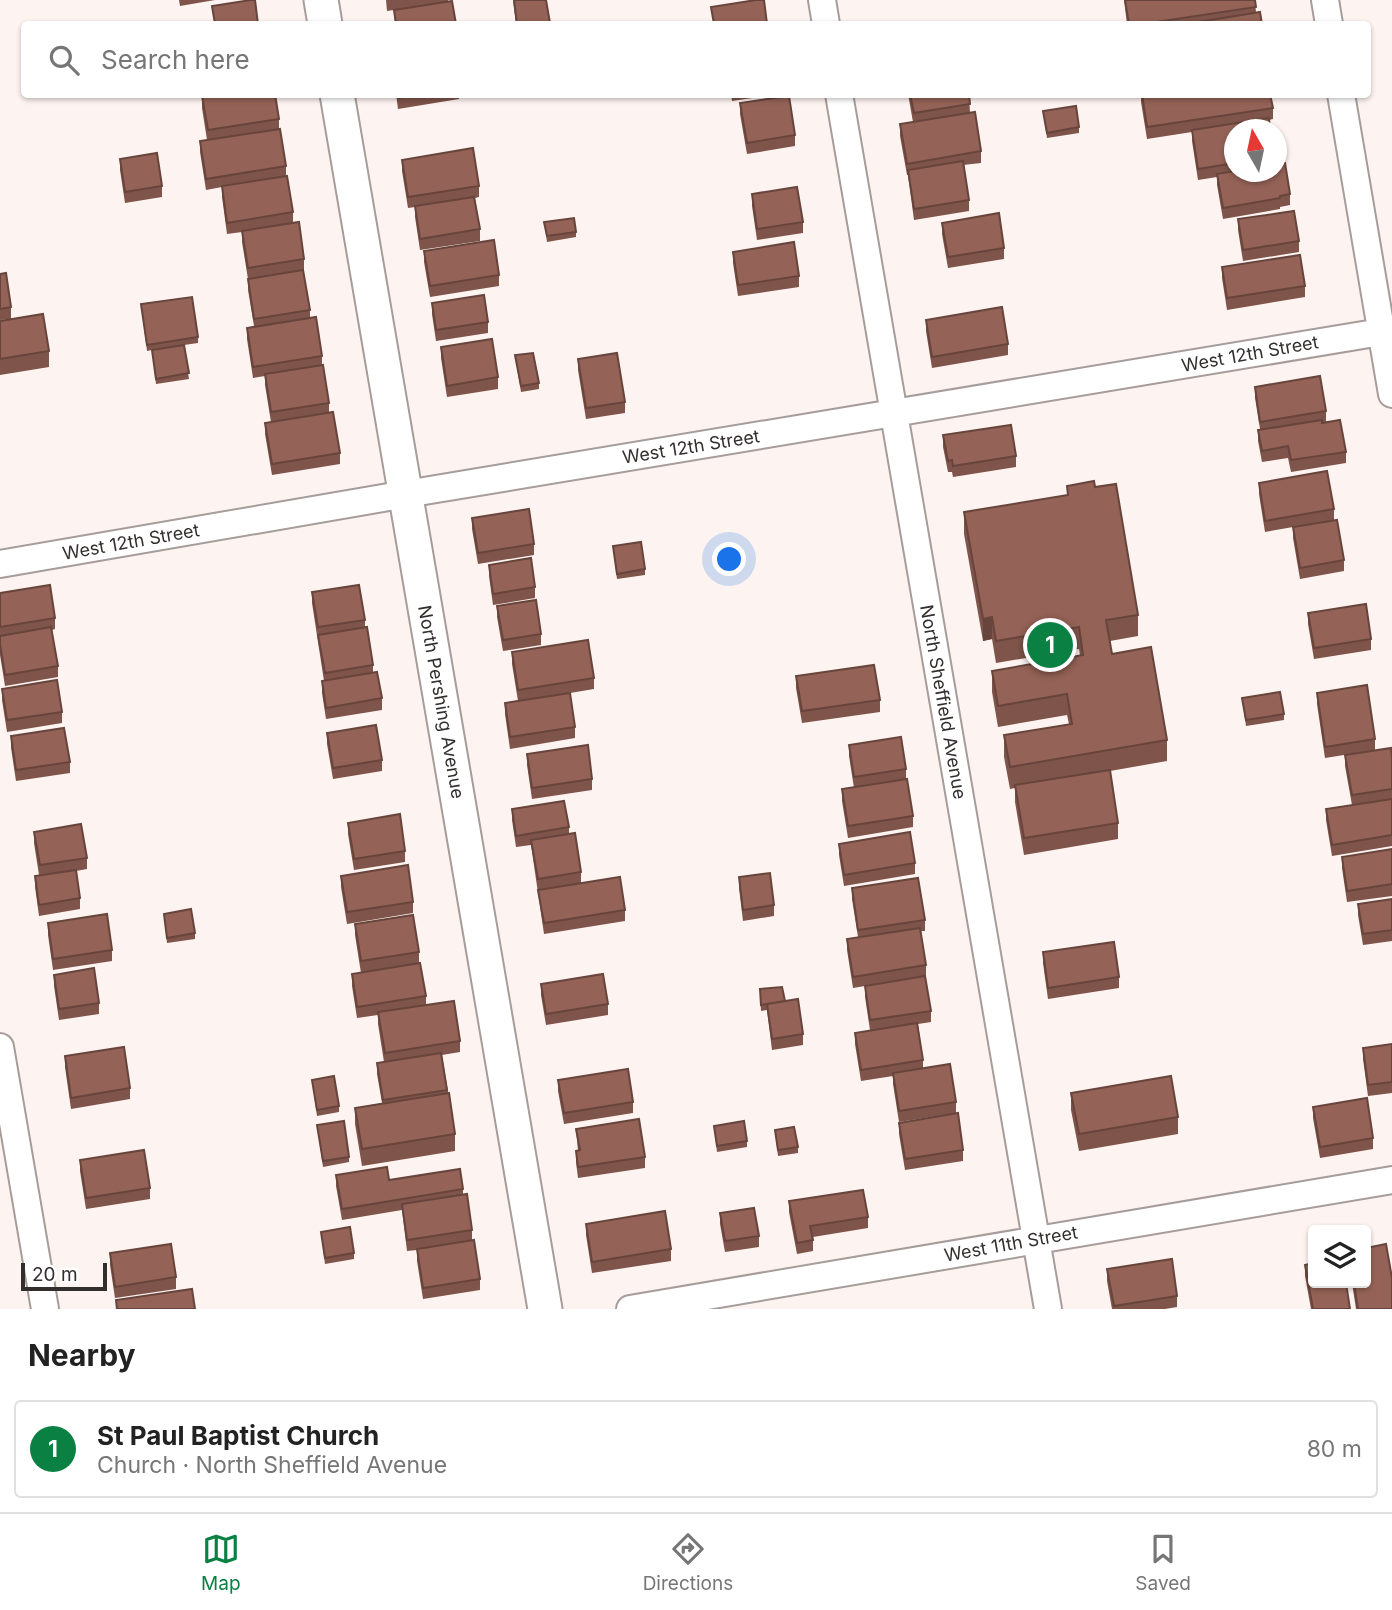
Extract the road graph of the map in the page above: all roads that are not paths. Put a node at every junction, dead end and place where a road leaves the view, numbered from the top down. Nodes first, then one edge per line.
1 (321, 0) edge
2 (822, 0) edge
3 (1325, 0) edge
4 (324, 21) edge
5 (826, 21) edge
6 (1328, 21) edge
7 (338, 98) edge
8 (839, 98) edge
9 (1342, 98) edge
10 (1381, 332) junction
11 (1392, 394) edge
12 (893, 413) junction
13 (406, 494) junction
14 (0, 564) edge
15 (0, 1048) edge
16 (1392, 1180) edge
17 (1036, 1239) junction
18 (45, 1309) edge
19 (545, 1309) edge
20 (631, 1309) edge
21 (1048, 1309) edge

1 - 4 street
2 - 5 street
3 - 6 street
7 - 13 street, North Pershing Avenue
8 - 12 street, North Sheffield Avenue
9 - 10 street
10 - 11 street
10 - 12 street, West 12th Street
12 - 13 street, West 12th Street
12 - 17 street, North Sheffield Avenue
13 - 14 street, West 12th Street
13 - 19 street, North Pershing Avenue
15 - 18 street
16 - 17 street, West 11th Street
17 - 20 street, West 11th Street
17 - 21 street, North Sheffield Avenue

